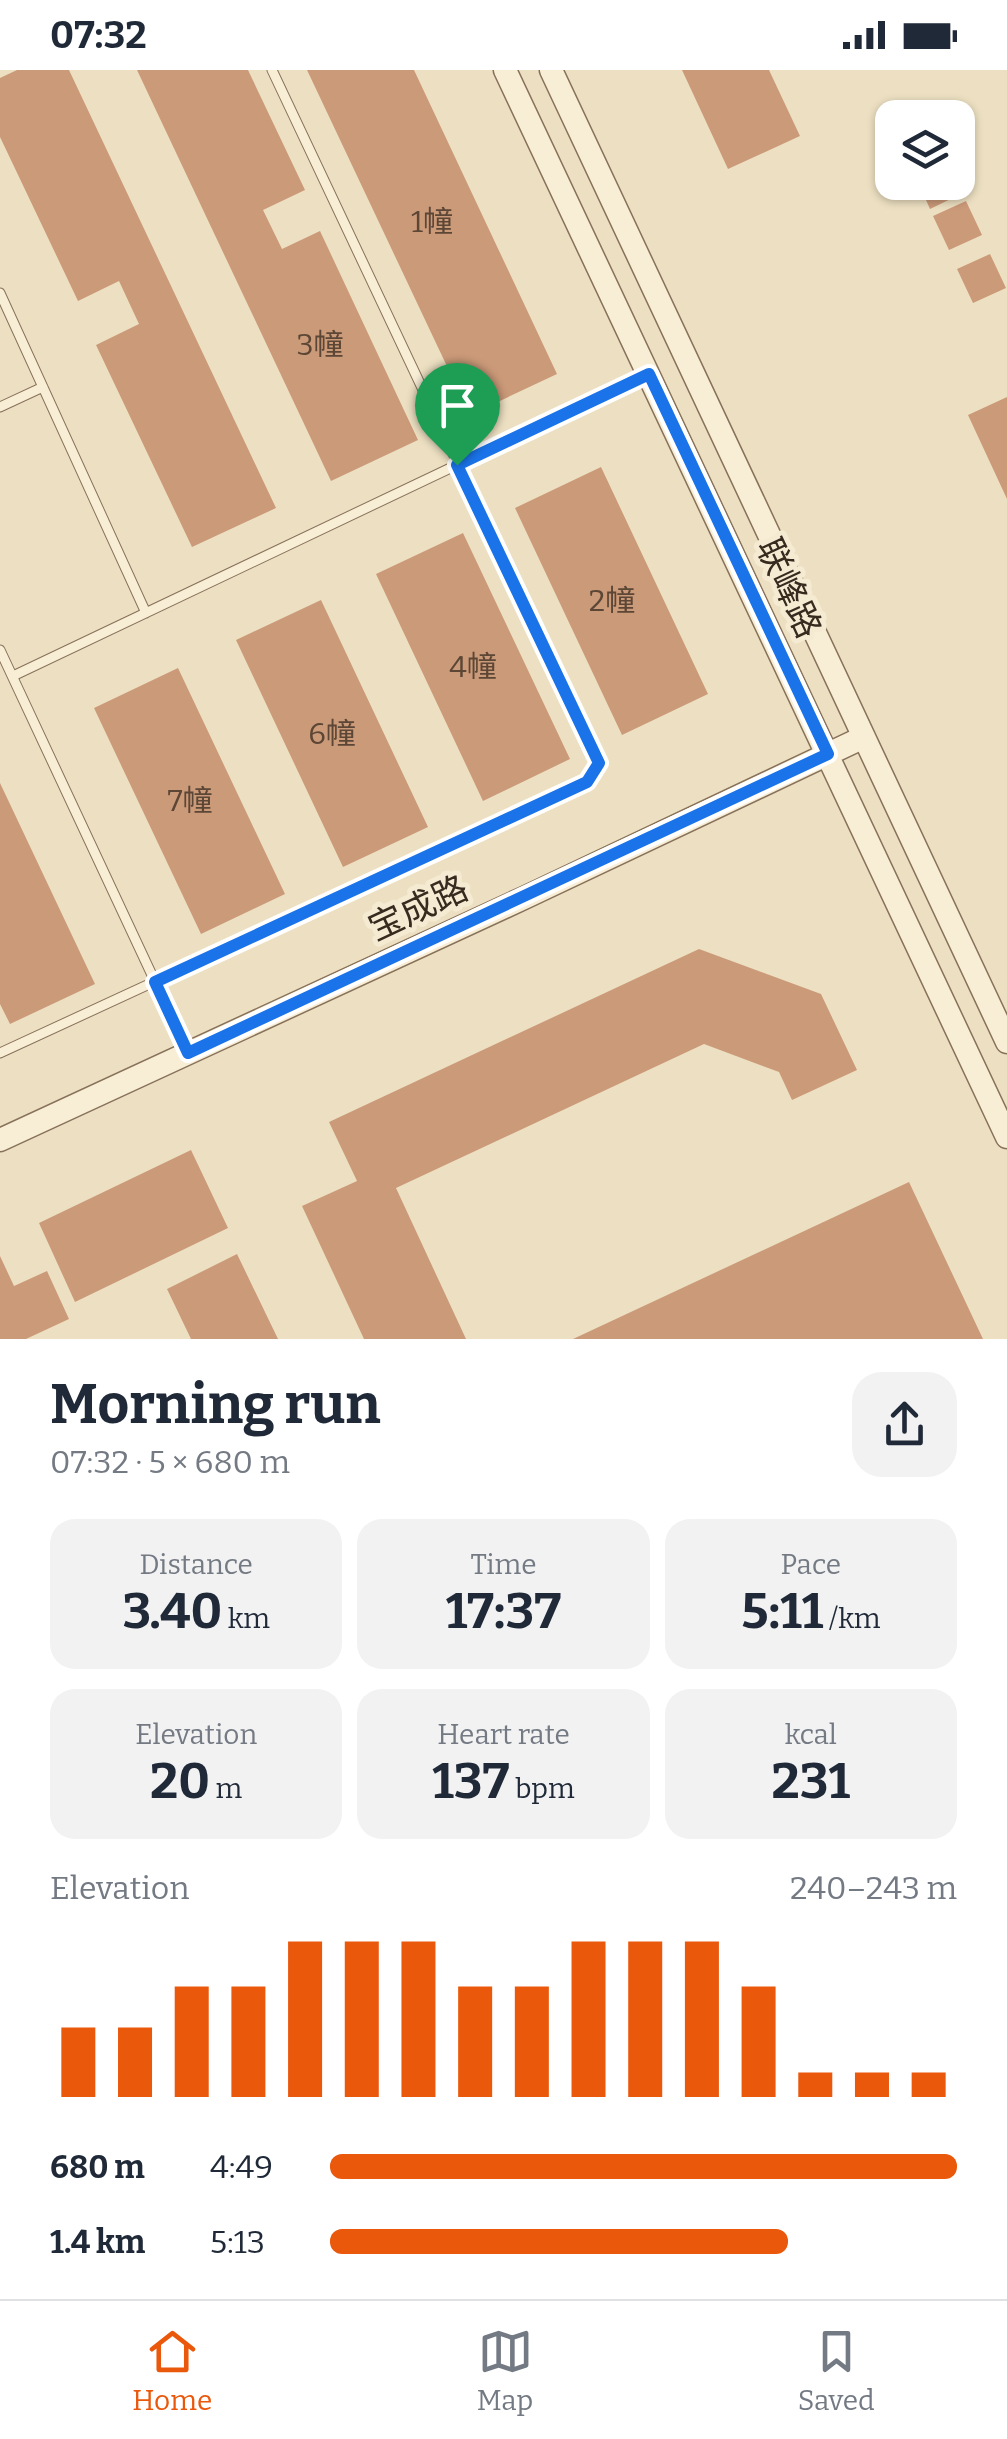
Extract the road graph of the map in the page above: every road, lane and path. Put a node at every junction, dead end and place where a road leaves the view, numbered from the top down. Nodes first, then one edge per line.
1 (272, 70) edge
2 (505, 70) edge
3 (551, 70) edge
4 (0, 294) edge
5 (649, 374) junction
6 (42, 387) junction
7 (0, 407) edge
8 (457, 465) junction
9 (146, 613) junction
10 (0, 650) edge
11 (13, 676) junction
12 (864, 737) junction
13 (828, 754) junction
14 (155, 982) junction
15 (1007, 1042) edge
16 (0, 1052) edge
17 (188, 1053) junction
18 (1007, 1136) edge
19 (0, 1140) edge

1 - 8 lane
2 - 5 street, 联峰路
3 - 12 street, 联峰路
4 - 6 lane
5 - 8 lane
5 - 13 street, 联峰路
6 - 7 lane
6 - 9 lane
8 - 9 lane
8 - 14 lane
9 - 11 lane
10 - 11 lane
11 - 14 lane
12 - 13 street, 宝成路
12 - 15 street, 联峰路
13 - 17 street, 宝成路
13 - 18 street, 联峰路
14 - 16 lane
14 - 17 lane
17 - 19 street, 宝成路

